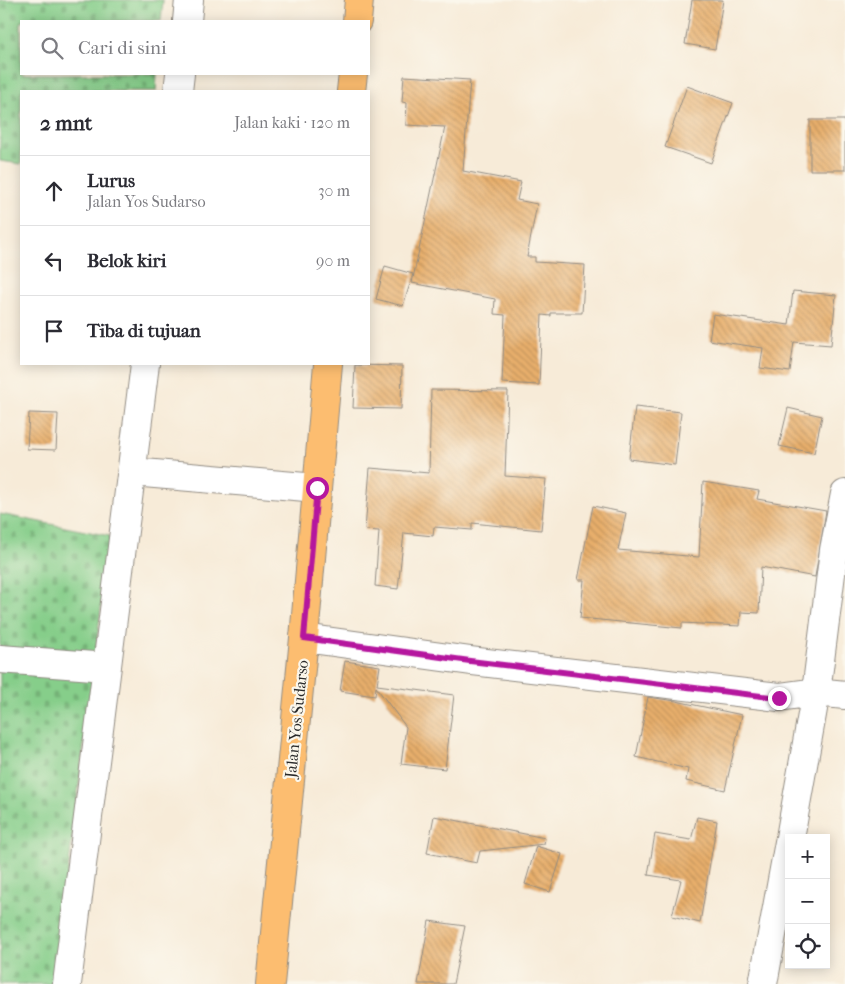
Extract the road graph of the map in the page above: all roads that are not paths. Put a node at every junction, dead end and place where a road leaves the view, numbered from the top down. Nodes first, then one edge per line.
1 (189, 0) edge
2 (359, 0) edge
3 (187, 20) edge
4 (357, 20) edge
5 (180, 75) edge
6 (353, 75) edge
7 (178, 90) edge
8 (351, 90) edge
9 (145, 365) edge
10 (328, 365) edge
11 (132, 472) junction
12 (317, 488) junction
13 (845, 494) edge
14 (304, 638) junction
15 (0, 659) edge
16 (107, 667) junction
17 (816, 692) junction
18 (845, 695) edge
19 (791, 834) edge
20 (785, 863) edge
21 (67, 984) edge
22 (270, 984) edge
23 (762, 984) edge

1 - 3 street
2 - 4 main road
5 - 7 street
6 - 8 main road
9 - 11 street
10 - 12 main road, Jalan Yos Sudarso
11 - 12 street
11 - 16 street
12 - 14 main road, Jalan Yos Sudarso
13 - 17 street
14 - 17 street
14 - 22 main road, Jalan Yos Sudarso
15 - 16 street
16 - 21 street
17 - 18 street
17 - 19 street
20 - 23 street

